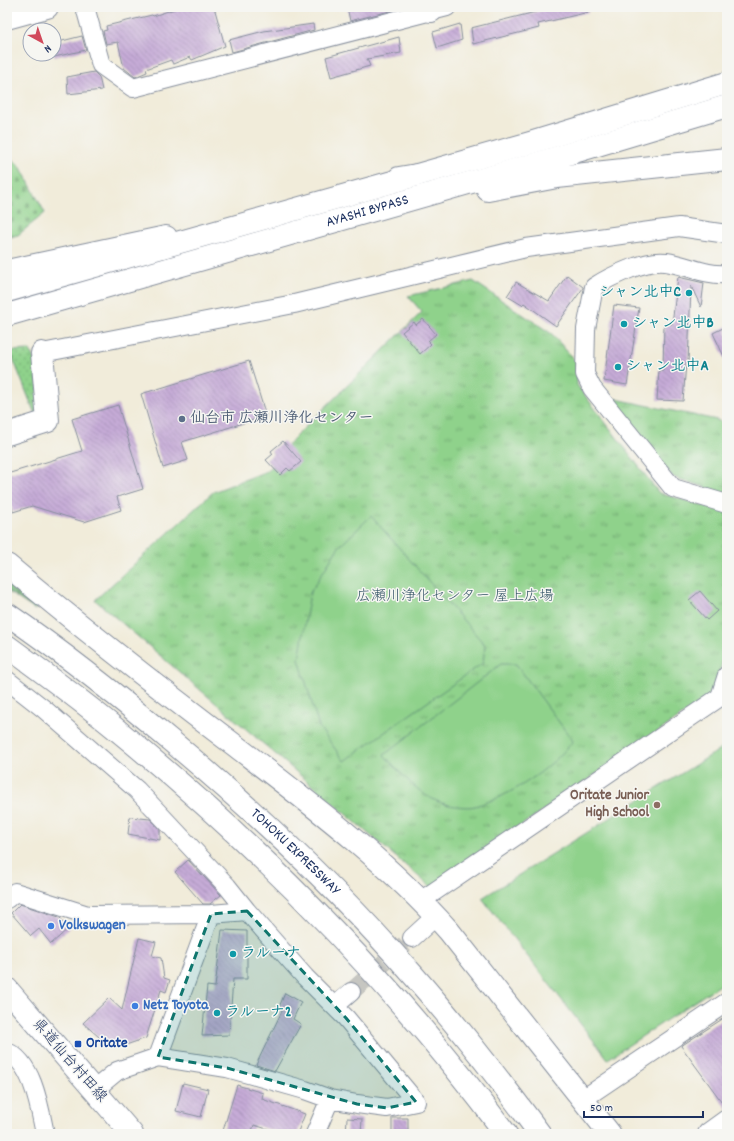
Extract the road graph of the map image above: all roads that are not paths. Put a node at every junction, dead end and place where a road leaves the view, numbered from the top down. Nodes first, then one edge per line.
1 (46, 7) edge
2 (85, 7) edge
3 (436, 8) edge
4 (7, 18) edge
5 (727, 84) edge
6 (727, 106) edge
7 (727, 159) edge
8 (417, 174) junction
9 (727, 234) edge
10 (7, 271) edge
11 (727, 274) edge
12 (140, 277) junction
13 (7, 291) edge
14 (7, 315) edge
15 (42, 353) joint
16 (7, 434) edge
17 (727, 504) edge
18 (7, 565) edge
19 (7, 614) edge
20 (7, 646) edge
21 (727, 675) edge
22 (7, 680) edge
23 (7, 899) edge
24 (429, 908) junction
25 (247, 911) junction
26 (211, 914) junction
27 (412, 938) tunnel mouth
28 (7, 989) edge
29 (351, 992) tunnel mouth
30 (727, 1002) edge
31 (334, 1006) junction
32 (7, 1052) edge
33 (158, 1057) junction
34 (94, 1090) junction
35 (330, 1099) junction
36 (583, 1099) junction
37 (727, 1121) edge
38 (45, 1134) edge
39 (132, 1134) edge
40 (315, 1134) edge
41 (506, 1134) edge
42 (540, 1134) edge
43 (610, 1134) edge
44 (709, 1134) edge

1 - 4 main road
2 - 3 street
5 - 8 main road, AYASHI BYPASS
6 - 12 main road, AYASHI BYPASS
7 - 12 main road
8 - 10 main road
8 - 13 main road, AYASHI BYPASS
9 - 15 street
11 - 17 street
12 - 14 main road, AYASHI BYPASS
15 - 16 main road
18 - 24 main road
19 - 42 main road, TOHOKU EXPRESSWAY
20 - 41 main road, TOHOKU EXPRESSWAY
21 - 24 street
22 - 25 street
23 - 26 street
24 - 27 street
24 - 36 main road
25 - 26 street
25 - 31 street
26 - 33 street
28 - 34 main road, 県道仙台村田線
29 - 31 street
30 - 36 street
31 - 35 street
32 - 38 street
33 - 34 street
33 - 35 street
34 - 39 main road, 県道仙台村田線
35 - 40 street
36 - 43 main road
37 - 44 main road

